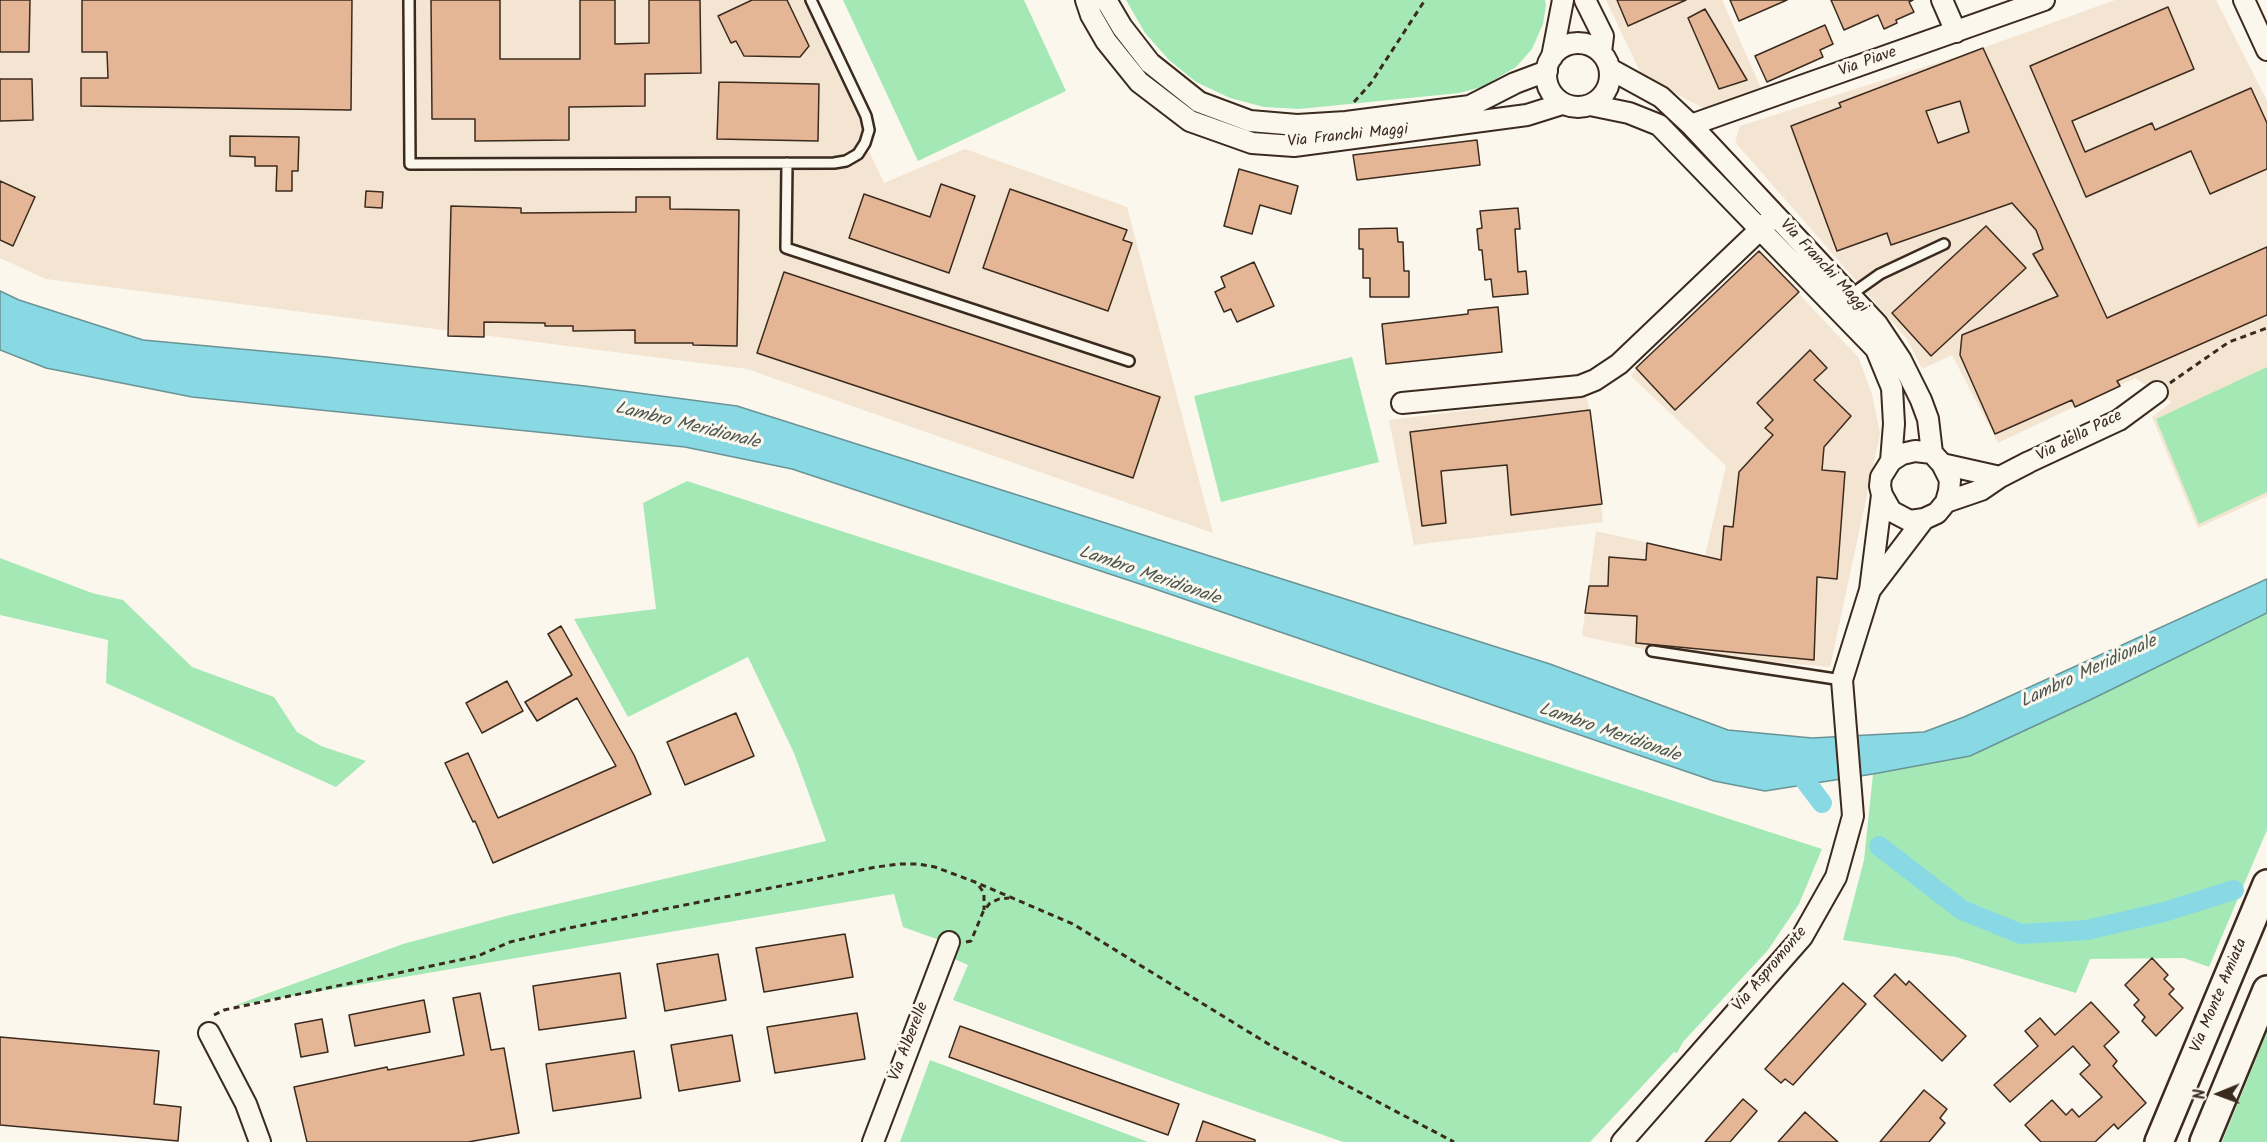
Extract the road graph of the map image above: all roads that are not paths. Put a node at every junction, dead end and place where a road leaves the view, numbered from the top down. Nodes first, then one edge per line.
1 (409, 0) edge
2 (811, 0) edge
3 (1086, 0) edge
4 (1106, 0) edge
5 (1563, 0) edge
6 (1585, 0) edge
7 (1942, 0) edge
8 (2044, 0) edge
9 (2244, 0) edge
10 (1956, 32) junction
11 (2267, 50) edge
12 (1605, 61) junction
13 (1549, 64) junction
14 (1562, 104) junction
15 (1590, 105) junction
16 (1691, 125) junction
17 (787, 163) junction
18 (1768, 222) junction
19 (1944, 244) dead end
20 (1843, 302) junction
21 (1129, 362) dead end
22 (2157, 392) road end
23 (1402, 403) dead end
24 (1937, 458) junction
25 (1891, 461) junction
26 (2000, 477) junction
27 (1882, 495) junction
28 (1946, 502) junction
29 (1924, 519) junction
30 (1870, 590) junction
31 (1652, 651) dead end
32 (1842, 680) junction
33 (2267, 884) edge
34 (949, 942) road end
35 (2267, 990) edge
36 (209, 1033) road end
37 (260, 1142) edge
38 (873, 1142) edge
39 (1622, 1142) edge
40 (2159, 1142) edge
41 (2204, 1142) edge

1 - 17 lane
2 - 17 lane
3 - 14 street, Via Franchi Maggi
4 - 13 street, Via Franchi Maggi
5 - 13 street
6 - 12 street
7 - 10 street
8 - 10 street, Via Piave
9 - 11 street
10 - 16 street, Via Piave
12 - 13 street
12 - 15 street
12 - 16 street, Via Franchi Maggi
13 - 14 street
14 - 15 street
15 - 18 street, Via Franchi Maggi
16 - 18 street, Via Franchi Maggi
17 - 21 lane
18 - 20 street, Via Franchi Maggi
18 - 23 street
19 - 20 lane
20 - 24 street, Via Franchi Maggi
20 - 25 street, Via Franchi Maggi
22 - 26 street, Via della Pace
24 - 25 street
24 - 26 street
24 - 28 street
25 - 27 street
26 - 28 street, Via della Pace
27 - 29 street
27 - 30 street, Via Aspromonte
28 - 29 street
29 - 30 street, Via Aspromonte
30 - 32 street, Via Aspromonte
31 - 32 lane
32 - 39 street, Via Aspromonte
33 - 40 main road, Via Monte Amiata
34 - 38 street, Via Alberelle
35 - 41 main road
36 - 37 street

